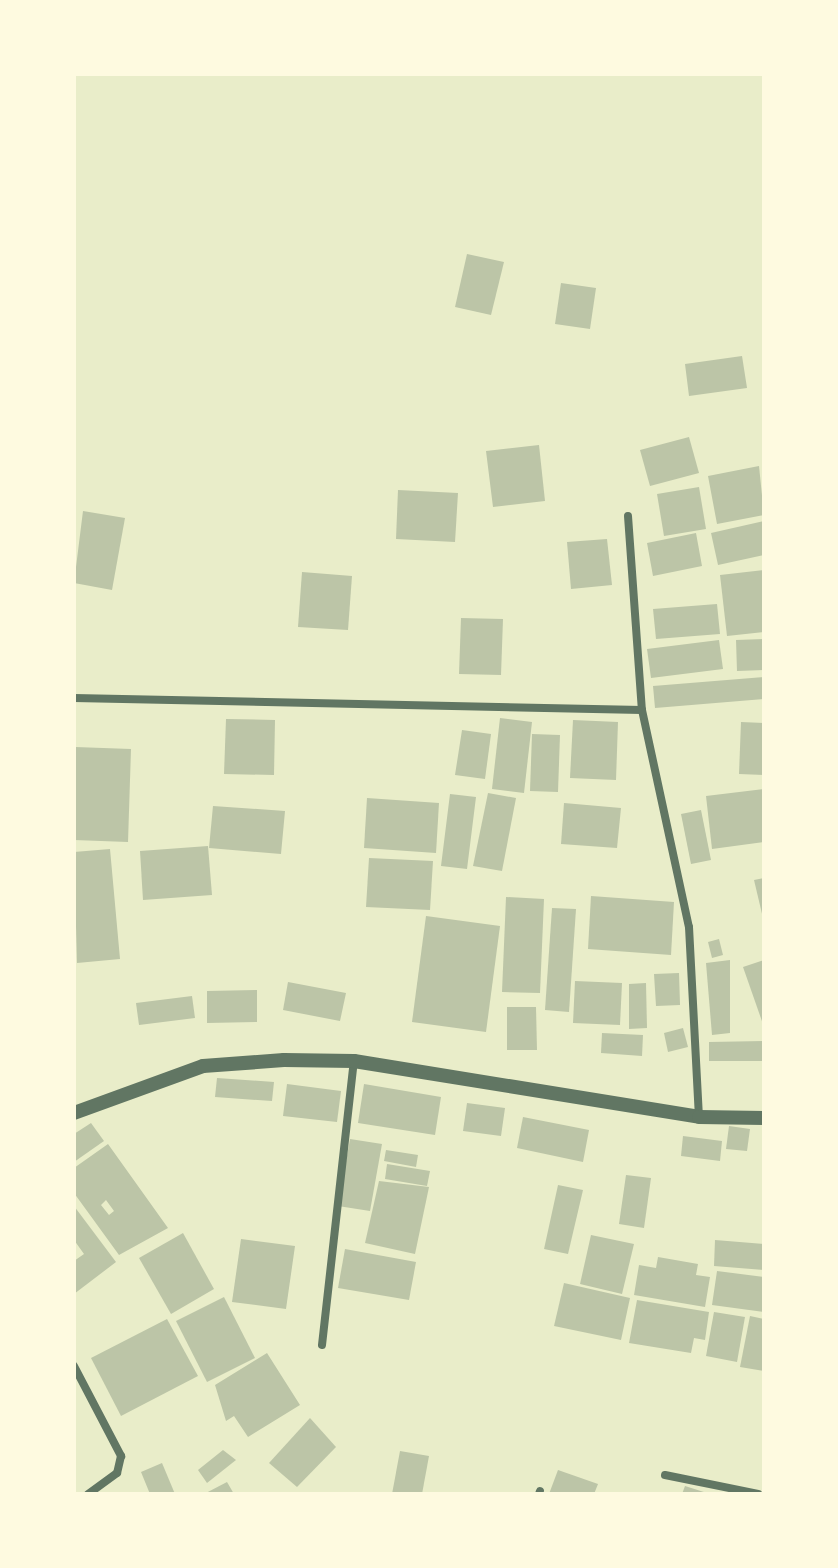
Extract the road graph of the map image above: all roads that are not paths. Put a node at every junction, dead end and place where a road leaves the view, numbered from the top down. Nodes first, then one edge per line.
1 (628, 516) dead end
2 (74, 698) edge
3 (642, 710) junction
4 (354, 1061) junction
5 (74, 1113) edge
6 (699, 1117) junction
7 (764, 1118) edge
8 (322, 1345) dead end
9 (74, 1366) edge
10 (665, 1475) dead end
11 (88, 1494) edge
12 (758, 1494) edge

1 - 3 street
2 - 3 street
3 - 6 street
4 - 5 street
4 - 6 street
4 - 8 street
6 - 7 street
9 - 11 street
10 - 12 street

